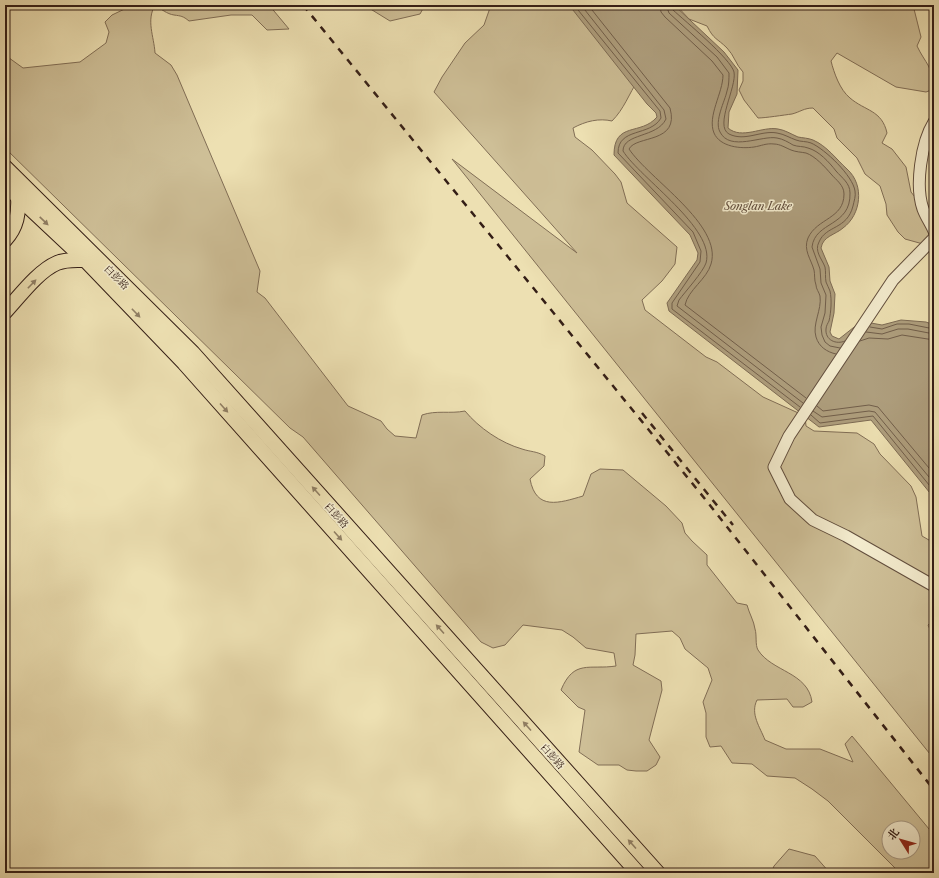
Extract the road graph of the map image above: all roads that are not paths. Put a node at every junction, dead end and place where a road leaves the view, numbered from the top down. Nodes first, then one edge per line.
1 (934, 122) edge
2 (5, 167) edge
3 (5, 185) edge
4 (18, 196) junction
5 (934, 232) edge
6 (934, 238) edge
7 (5, 240) edge
8 (85, 260) junction
9 (5, 312) edge
10 (934, 586) edge
11 (638, 873) edge
12 (658, 873) edge

1 - 5 street
12 -> 2 main road, 白彭路
3 - 4 main road, 白彭路
4 - 7 main road
4 -> 8 main road, 白彭路
6 - 10 street
9 -> 8 main road
8 -> 11 main road, 白彭路

